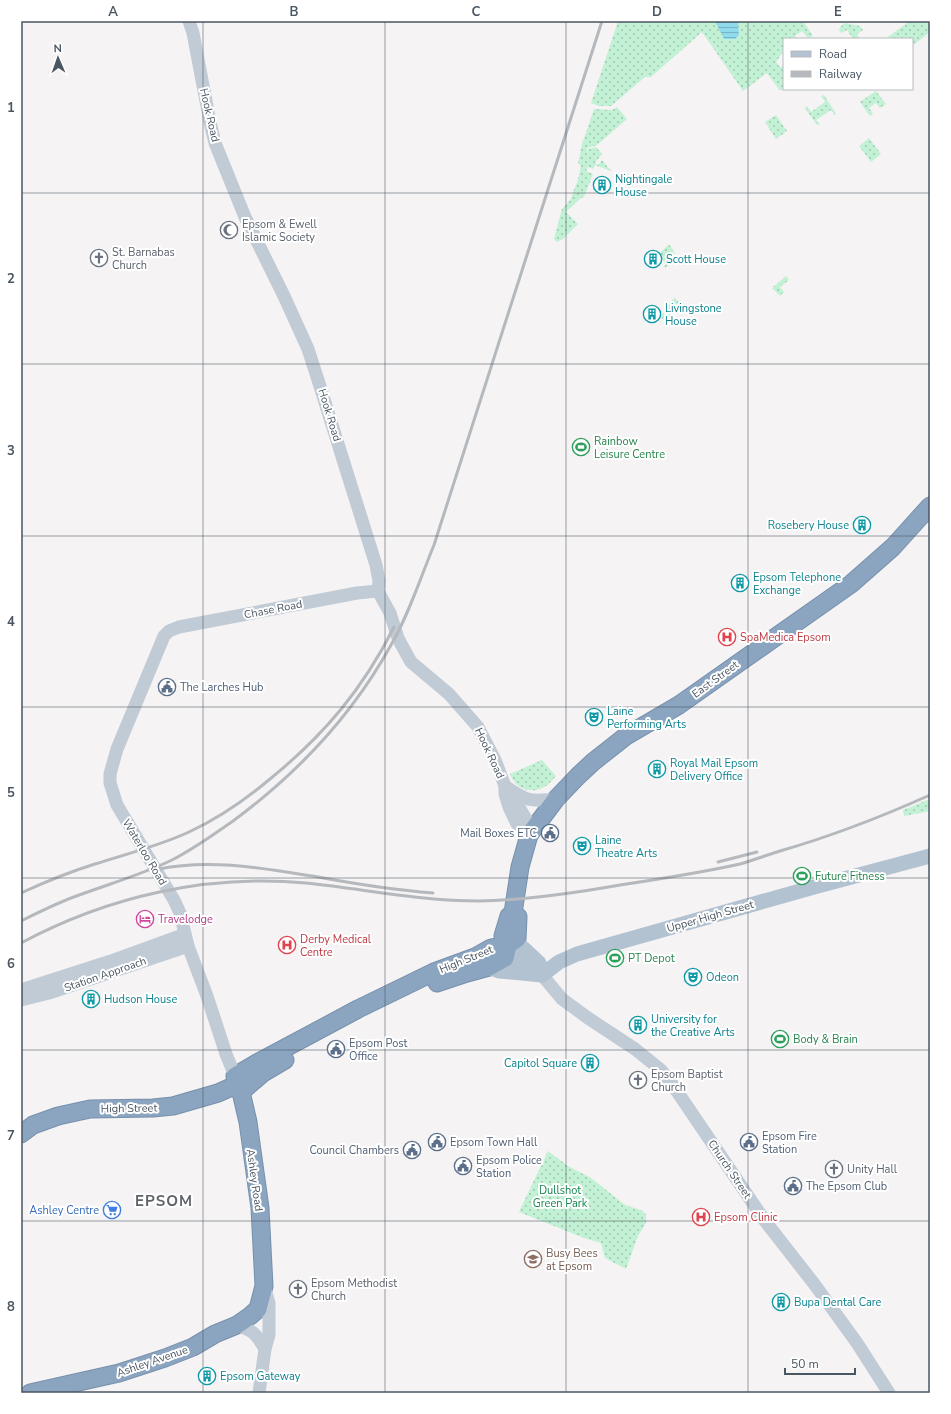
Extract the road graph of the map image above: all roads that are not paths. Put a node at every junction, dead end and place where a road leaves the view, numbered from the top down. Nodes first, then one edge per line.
1 (189, 21) edge
2 (930, 506) edge
3 (378, 591) junction
4 (169, 631) joint
5 (505, 786) junction
6 (556, 799) junction
7 (526, 830) junction
8 (930, 856) edge
9 (187, 940) junction
10 (508, 945) junction
11 (489, 967) junction
12 (542, 975) junction
13 (21, 990) edge
14 (21, 1000) edge
15 (238, 1084) junction
16 (21, 1134) edge
17 (262, 1294) junction
18 (237, 1324) junction
19 (265, 1349) junction
20 (30, 1393) edge
21 (259, 1393) edge
22 (889, 1393) edge

1 - 3 main road, Hook Road
2 - 6 highway, East Street
3 - 4 main road, Chase Road
3 - 5 main road, Hook Road
4 - 9 main road, Waterloo Road
5 - 6 main road, Hook Road
5 - 7 main road, Hook Road
6 - 7 highway, East Street
7 - 10 highway, East Street
8 - 12 main road, Upper High Street
9 - 13 main road, Station Approach
9 - 14 main road, Station Approach
9 - 15 main road, Waterloo Road
10 - 11 highway, High Street
10 - 12 main road
10 - 15 highway, High Street
11 - 12 main road
11 - 15 highway, High Street
12 - 22 main road, Church Street
15 - 16 highway, High Street
15 - 17 highway, Ashley Road
17 - 18 highway, Ashley Avenue
17 - 19 main road, Ashley Road
18 - 19 main road
18 - 20 highway, Ashley Avenue
19 - 21 main road, Ashley Road

